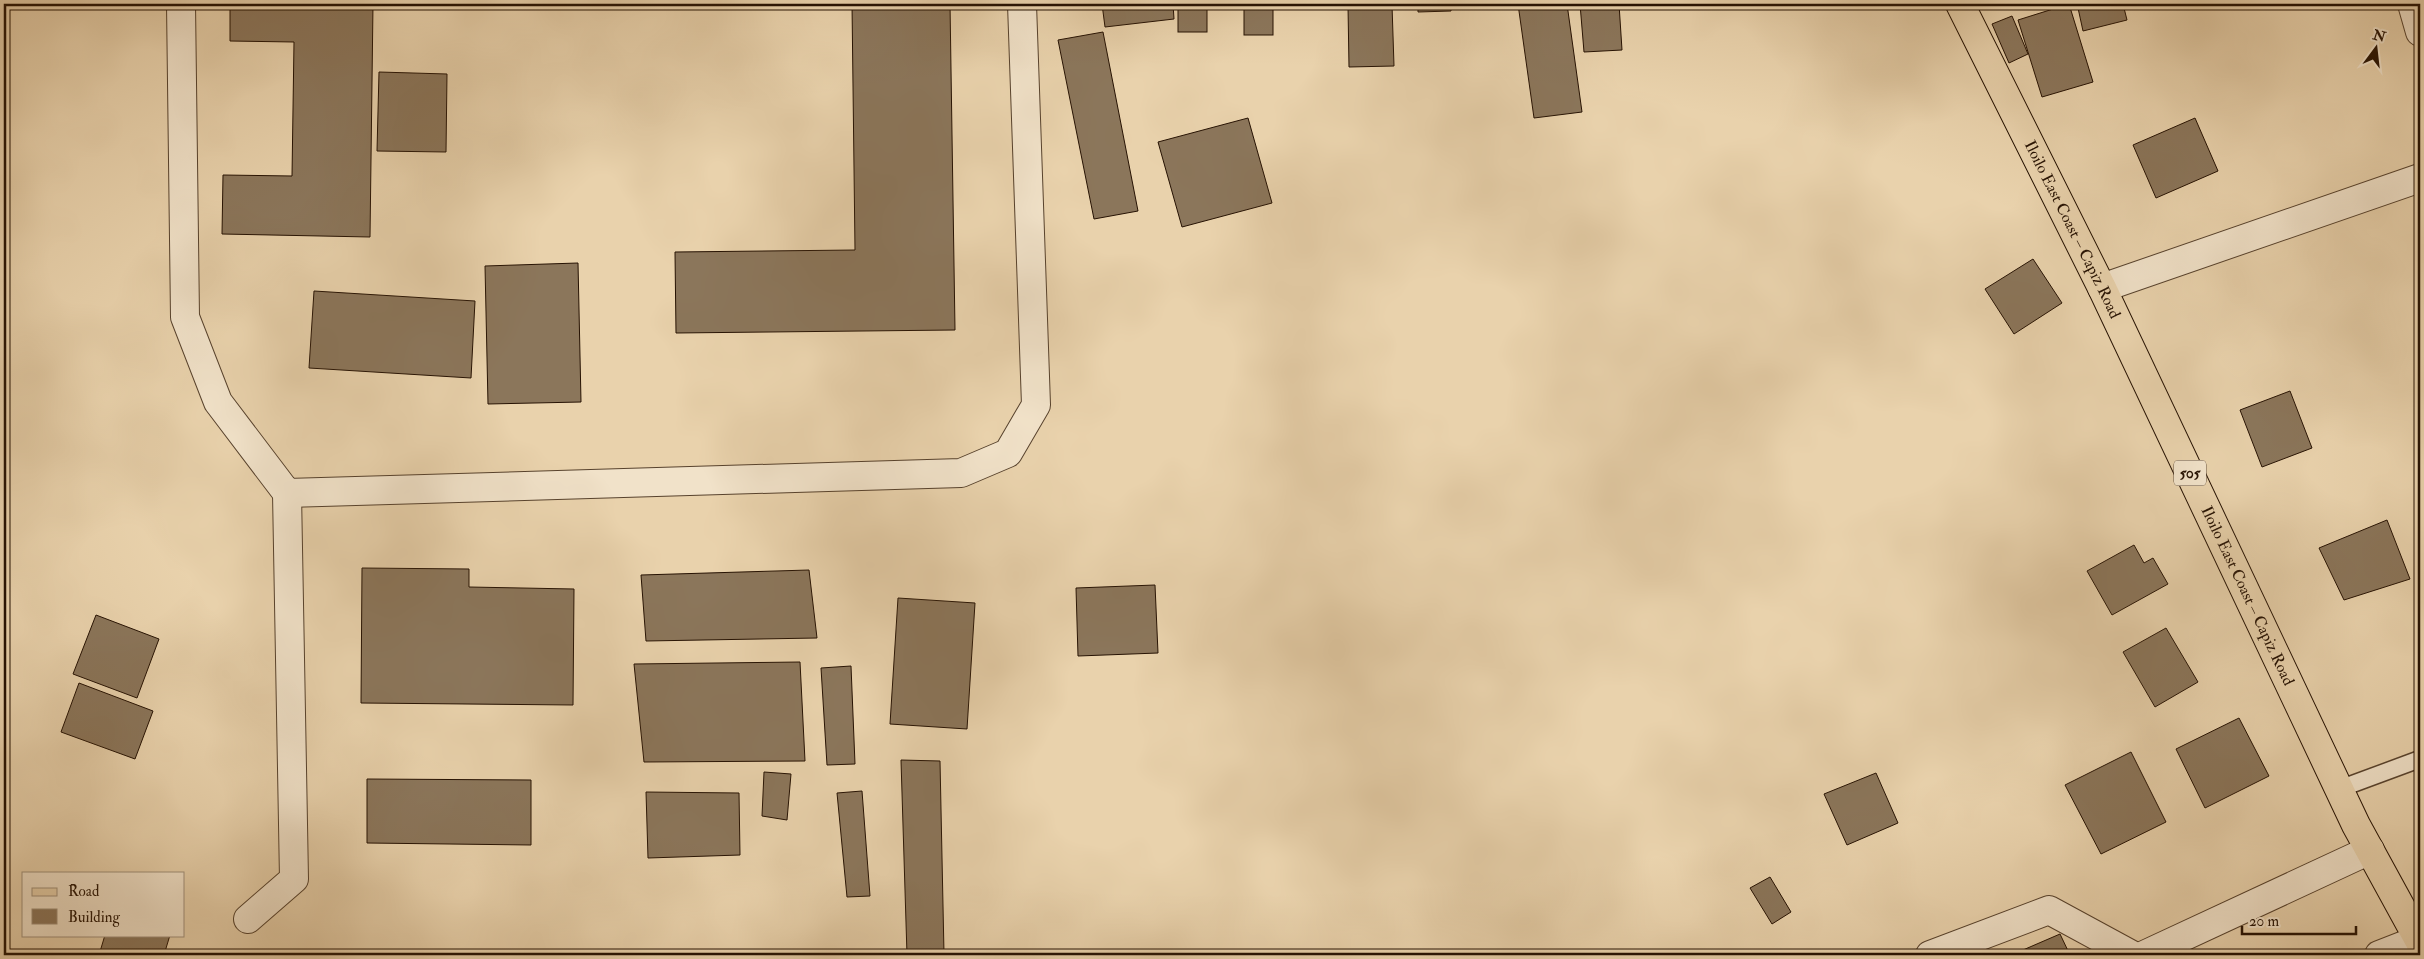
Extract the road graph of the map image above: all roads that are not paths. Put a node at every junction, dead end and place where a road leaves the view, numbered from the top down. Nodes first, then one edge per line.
1 (181, 4) edge
2 (1022, 4) edge
3 (1960, 4) edge
4 (2412, 4) edge
5 (2420, 32) edge
6 (2420, 178) edge
7 (2102, 288) junction
8 (287, 493) junction
9 (2420, 759) edge
10 (2340, 789) junction
11 (2370, 850) junction
12 (248, 919) dead end
13 (2420, 940) edge
14 (1930, 955) edge
15 (2132, 955) edge
16 (2144, 955) edge
17 (2379, 955) edge

1 - 8 street
2 - 8 street
3 - 7 main road, Iloilo East Coast – Capiz Road / 505
4 - 5 street
6 - 7 street
7 - 10 main road, Iloilo East Coast – Capiz Road / 505
8 - 12 street
9 - 10 lane
10 - 11 main road, Iloilo East Coast – Capiz Road / 505
11 - 13 main road, Iloilo East Coast – Capiz Road / 505
11 - 16 street
13 - 17 street
14 - 15 street

